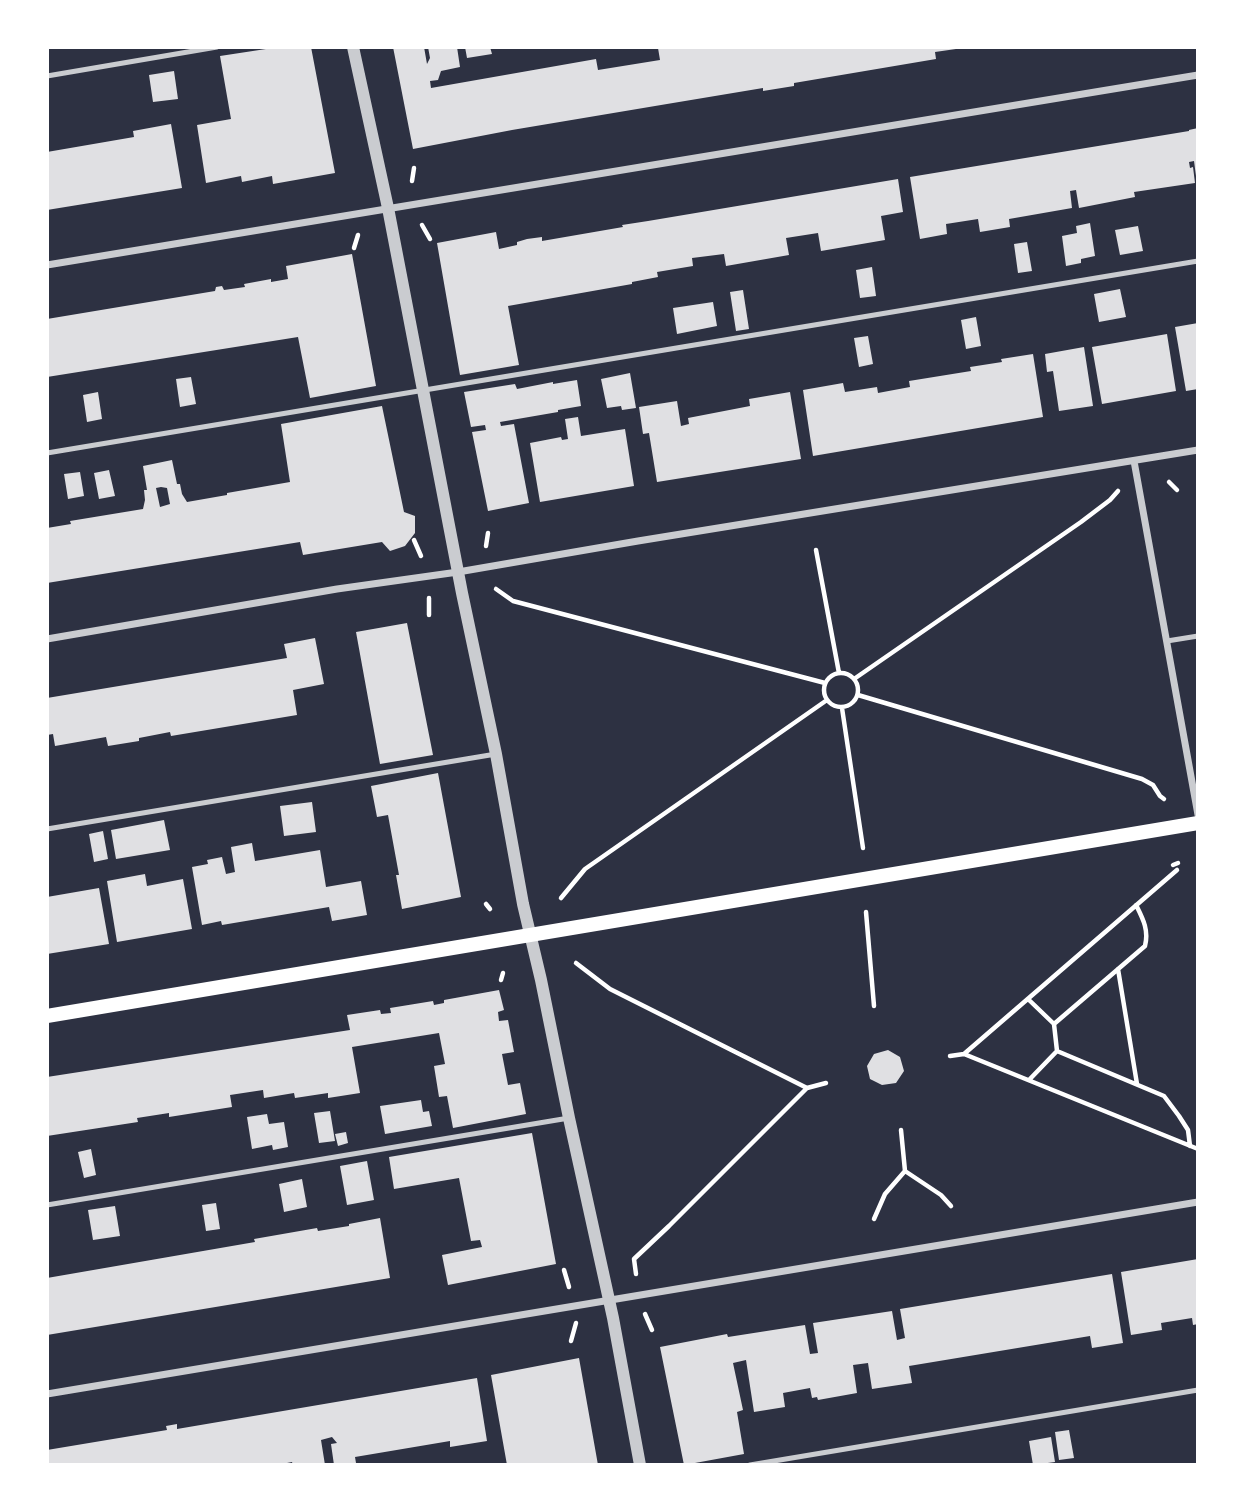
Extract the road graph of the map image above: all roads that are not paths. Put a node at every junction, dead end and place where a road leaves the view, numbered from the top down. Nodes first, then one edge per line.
1 (217, 47) edge
2 (353, 47) edge
3 (1198, 75) edge
4 (47, 76) edge
5 (387, 208) junction
6 (1198, 261) edge
7 (47, 265) edge
8 (424, 390) junction
9 (1198, 450) edge
10 (47, 453) edge
11 (1134, 461) junction
12 (458, 572) junction
13 (1198, 636) edge
14 (47, 639) edge
15 (1167, 641) junction
16 (496, 754) junction
17 (1198, 815) edge
18 (1198, 823) edge
19 (47, 829) edge
20 (530, 936) junction
21 (47, 1016) edge
22 (569, 1118) junction
23 (1198, 1202) edge
24 (47, 1205) edge
25 (609, 1299) junction
26 (1198, 1390) edge
27 (47, 1394) edge
28 (640, 1465) edge
29 (750, 1465) edge

1 - 4 lane
2 - 5 street
3 - 5 street
5 - 7 street
5 - 8 street
6 - 8 lane
8 - 10 lane
8 - 12 street
9 - 11 street
11 - 12 street
11 - 15 street
12 - 14 street
12 - 16 street
13 - 15 lane
15 - 17 street
16 - 19 lane
16 - 20 street
18 - 20 main road
20 - 21 main road
20 - 22 street
22 - 24 lane
22 - 25 street
23 - 25 street
25 - 27 street
25 - 28 street
26 - 29 lane

